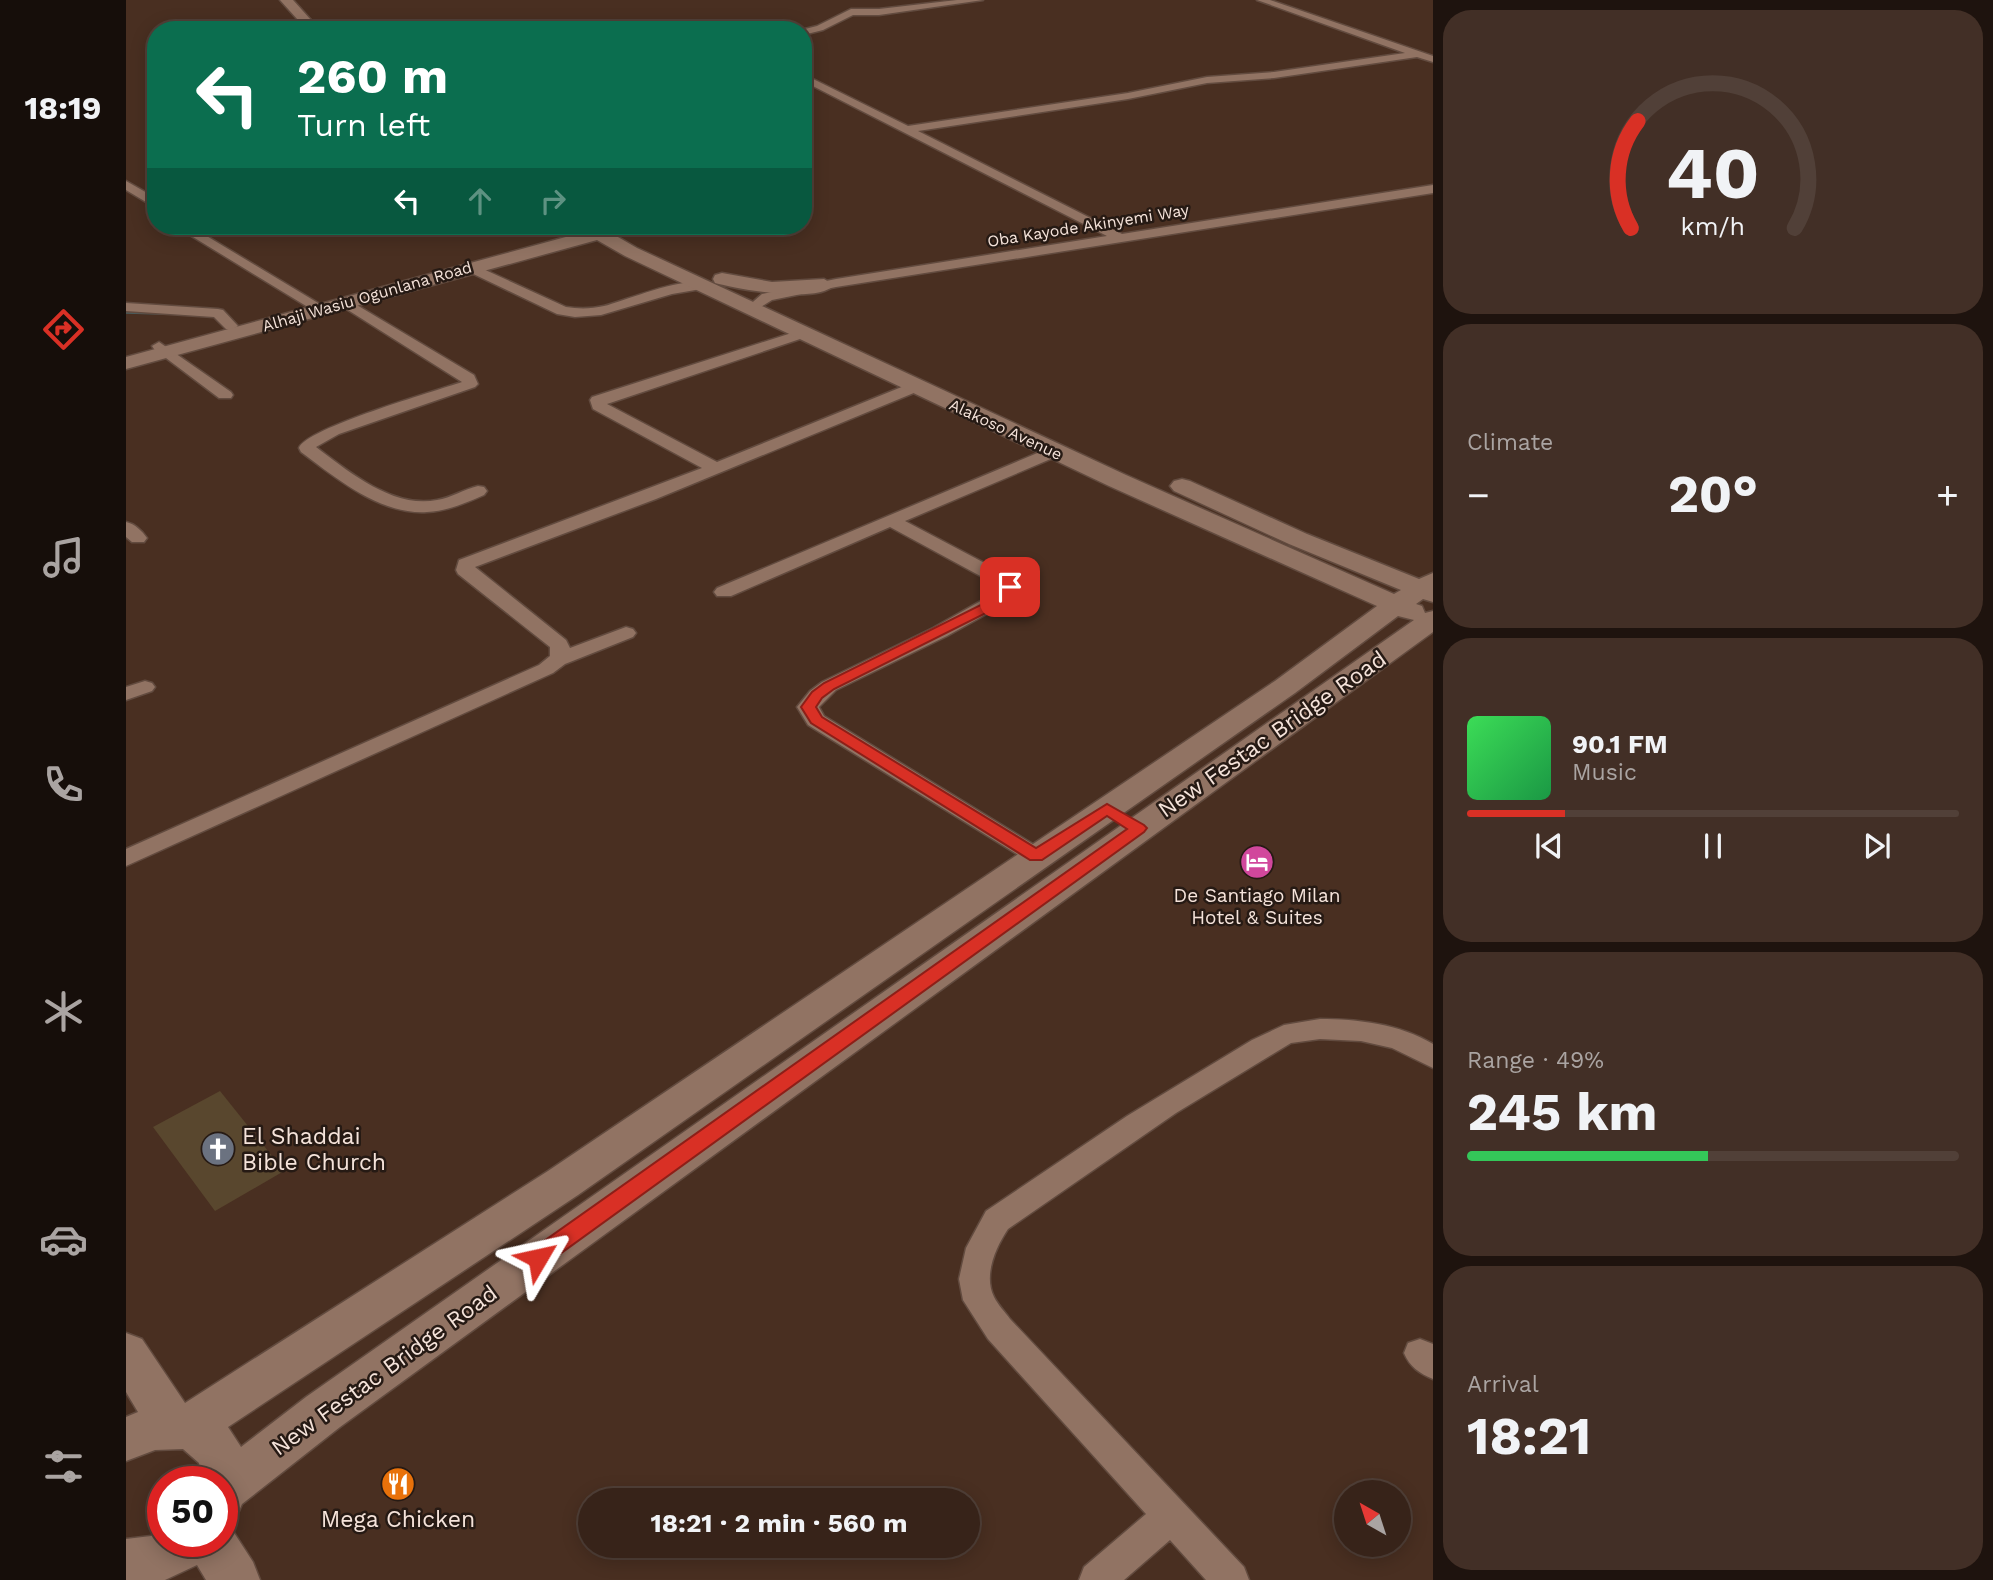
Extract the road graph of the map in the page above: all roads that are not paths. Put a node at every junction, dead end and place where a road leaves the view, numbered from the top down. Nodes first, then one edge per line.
1 (979, 0) edge
2 (1261, 0) edge
3 (281, 4) edge
4 (291, 21) edge
5 (303, 21) edge
6 (812, 30) edge
7 (1417, 54) junction
8 (1433, 59) edge
9 (812, 81) edge
10 (908, 129) junction
11 (126, 185) edge
12 (147, 192) edge
13 (1433, 192) edge
14 (139, 194) junction
15 (126, 197) edge
16 (147, 199) edge
17 (147, 210) edge
18 (196, 235) edge
19 (550, 235) edge
20 (574, 235) edge
21 (607, 235) edge
22 (612, 235) edge
23 (1121, 238) junction
24 (530, 248) junction
25 (631, 252) junction
26 (470, 267) junction
27 (709, 281) junction
28 (824, 287) junction
29 (345, 302) junction
30 (764, 305) junction
31 (126, 307) edge
32 (317, 307) junction
33 (809, 318) junction
34 (231, 326) junction
35 (163, 349) junction
36 (126, 355) edge
37 (126, 363) edge
38 (915, 387) junction
39 (225, 395) dead end
40 (1054, 451) junction
41 (716, 468) junction
42 (478, 492) dead end
43 (890, 520) junction
44 (1330, 564) junction
45 (724, 592) dead end
46 (1426, 596) edge
47 (626, 632) dead end
48 (1352, 638) junction
49 (558, 660) junction
50 (1107, 809) junction
51 (1139, 828) junction
52 (1036, 856) junction
53 (126, 858) edge
54 (1433, 1058) edge
55 (126, 1353) edge
56 (181, 1427) junction
57 (126, 1439) edge
58 (224, 1466) edge
59 (238, 1480) edge
60 (1170, 1516) junction
61 (163, 1557) edge
62 (220, 1557) edge
63 (141, 1569) edge
64 (235, 1580) edge
65 (1097, 1580) edge
66 (1231, 1580) edge

1 - 6 street
2 - 7 street
3 - 4 street
3 - 5 street
7 - 8 street
7 - 10 street
9 - 10 street
10 - 23 street
11 - 14 street
12 - 14 street
13 - 23 street, Oba Kayode Akinyemi Way
13 - 28 street, Oba Kayode Akinyemi Way
14 - 15 street
14 - 16 street
15 - 17 street
18 - 32 street
19 - 24 street
20 - 24 street, Alhaji Wasiu Ogunlana Road
21 - 25 street, Alakoso Avenue
22 - 27 street, Alakoso Avenue
23 - 28 street, Oba Kayode Akinyemi Way
24 - 25 street
24 - 26 street, Alhaji Wasiu Ogunlana Road
24 - 32 street, Alhaji Wasiu Ogunlana Road
25 - 27 street, Alakoso Avenue
26 - 27 street
26 - 29 street, Alhaji Wasiu Ogunlana Road
27 - 28 street
27 - 30 street, Alakoso Avenue
28 - 30 street, Oba Kayode Akinyemi Way
28 - 33 street
29 - 32 street, Alhaji Wasiu Ogunlana Road
29 - 42 street
30 - 33 street, Alakoso Avenue
31 - 34 street
32 - 34 street, Alhaji Wasiu Ogunlana Road
32 - 35 street, Alhaji Wasiu Ogunlana Road
33 - 38 street, Alakoso Avenue
33 - 41 street
33 - 44 street, Alakoso Avenue
34 - 35 street, Alhaji Wasiu Ogunlana Road
35 - 36 street, Alhaji Wasiu Ogunlana Road
35 - 37 street, Alhaji Wasiu Ogunlana Road
35 - 39 street
38 - 40 street, Alakoso Avenue
38 - 41 street
40 - 43 street
40 - 44 street, Alakoso Avenue
41 - 49 street
43 - 45 street
43 - 52 street
44 - 46 street, Alakoso Avenue
44 - 46 street
44 - 48 street
46 - 48 street
46 - 51 street, New Festac Bridge Road
47 - 49 street
48 - 50 street
49 - 53 street
50 - 51 street
50 - 52 street
51 - 59 street, New Festac Bridge Road
52 - 56 street
54 - 60 street
55 - 56 street
56 - 57 street
56 - 58 street
60 - 65 street
60 - 66 street
61 - 63 street
62 - 64 street

